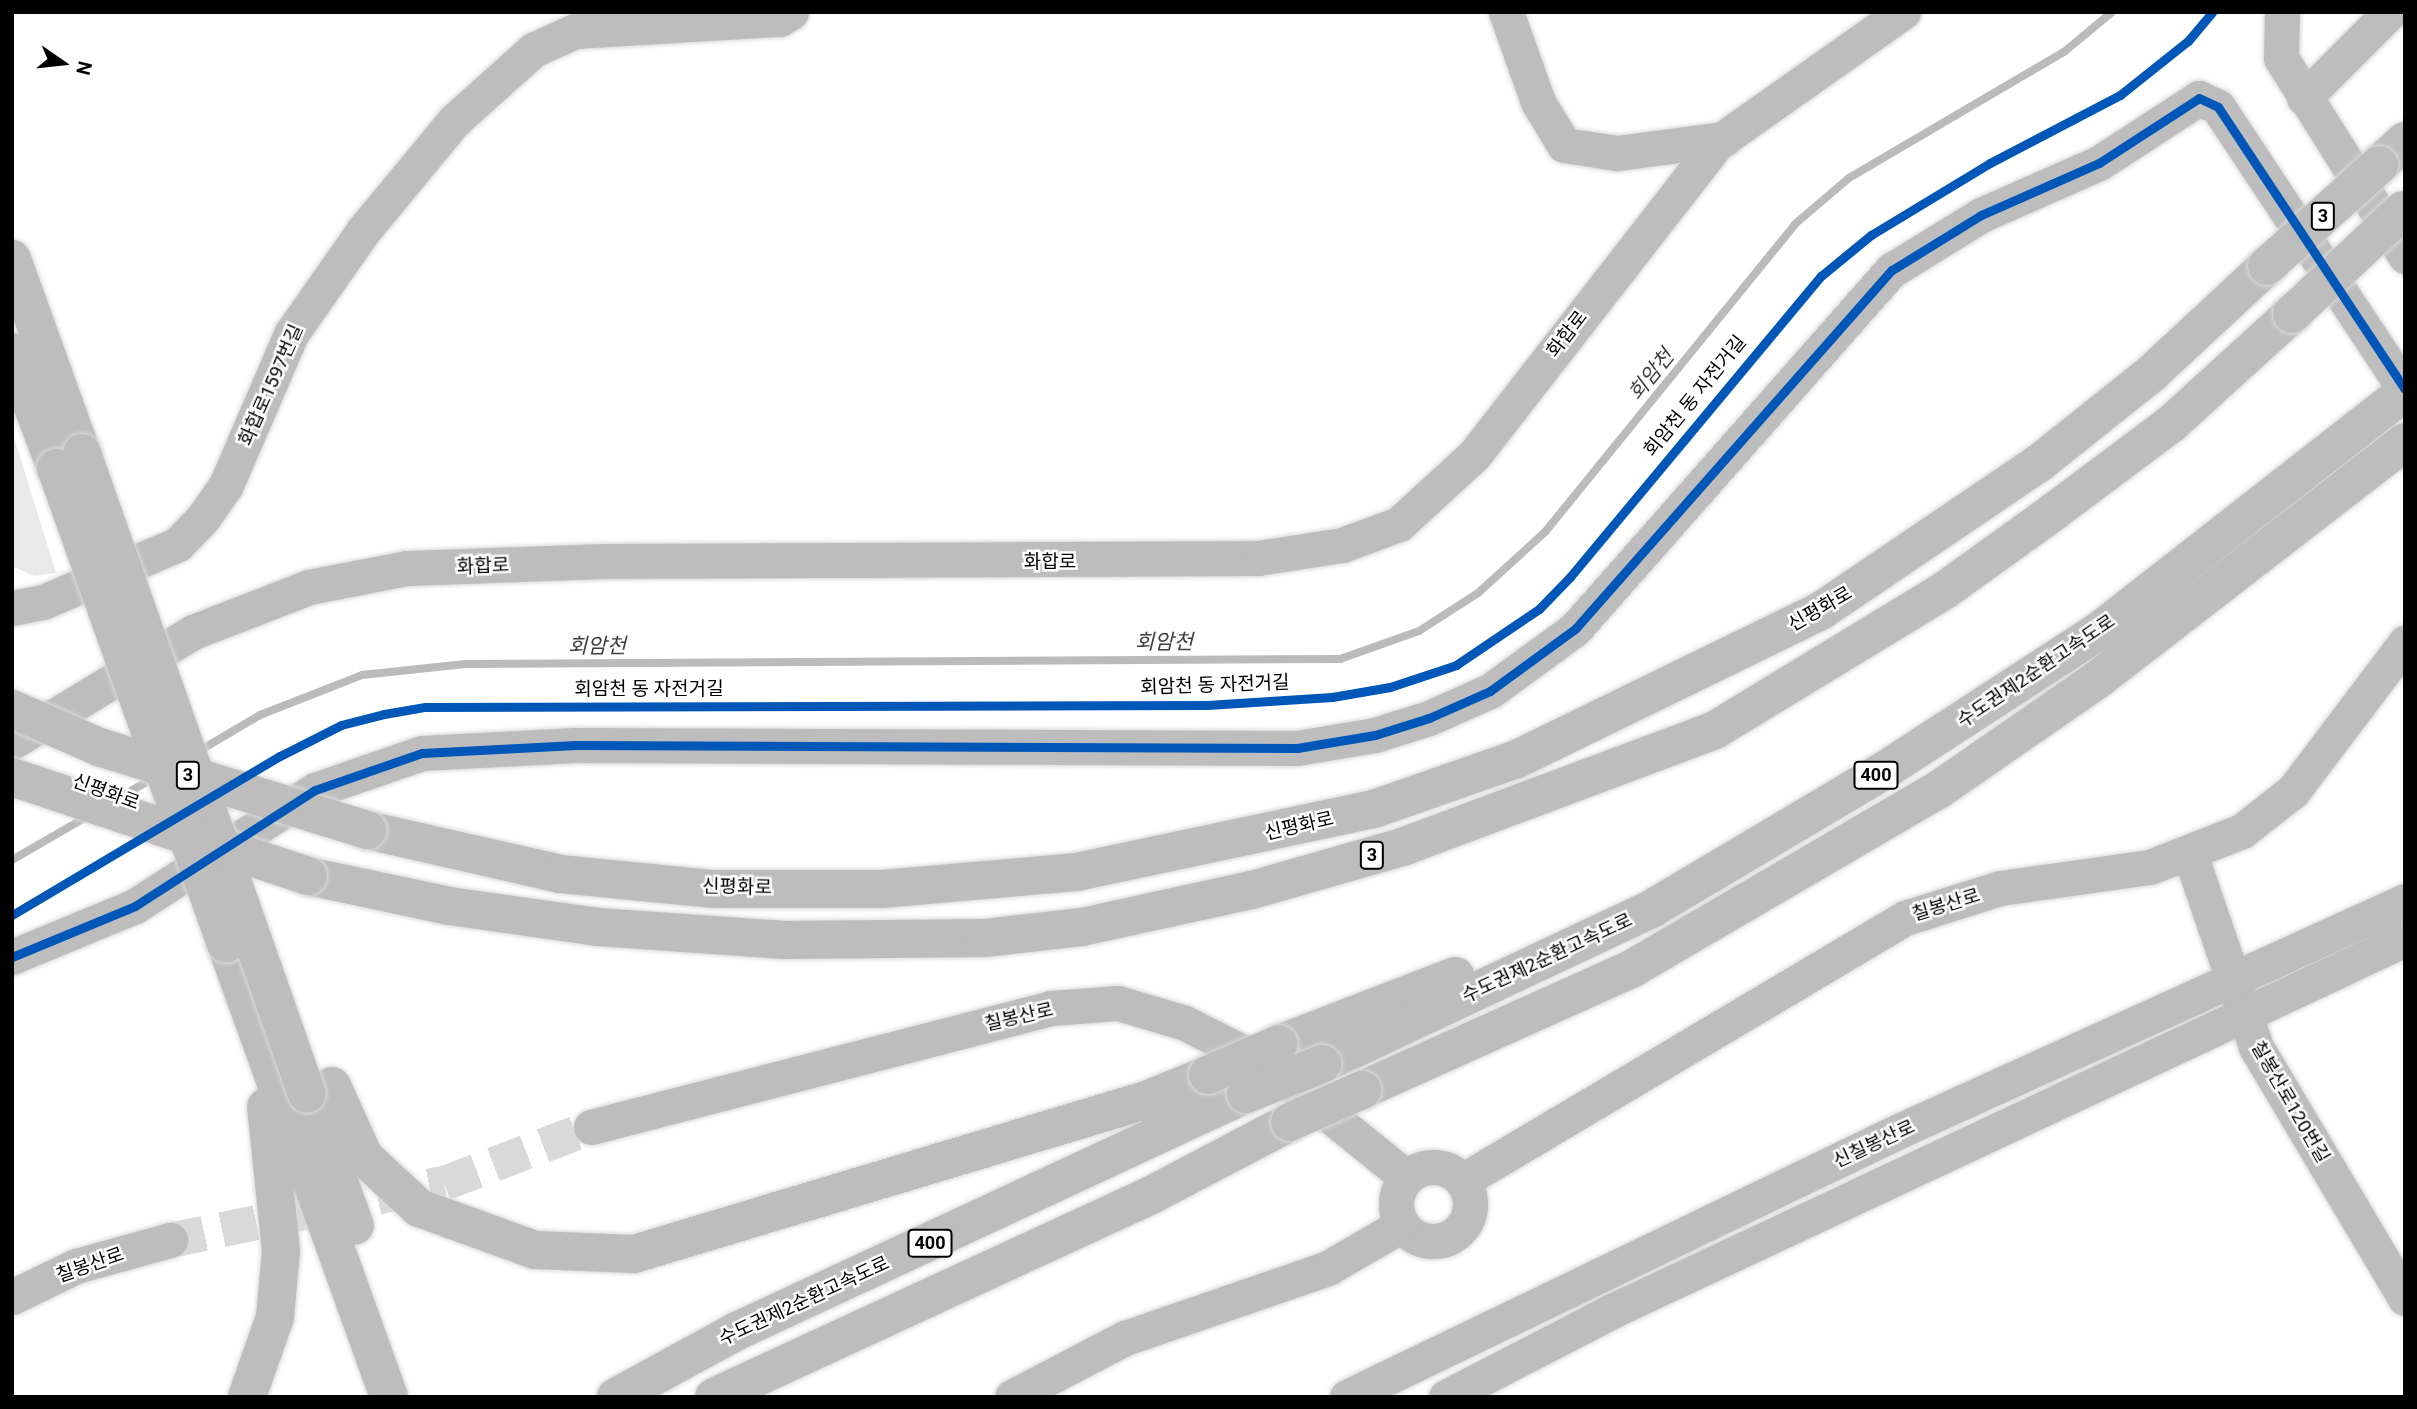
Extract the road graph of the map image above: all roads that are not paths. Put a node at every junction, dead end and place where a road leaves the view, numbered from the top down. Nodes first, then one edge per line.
1 (791, 12) edge
2 (1506, 12) edge
3 (1903, 12) edge
4 (2282, 12) edge
5 (2390, 12) edge
6 (547, 26) edge
7 (2304, 98) junction
8 (1724, 139) junction
9 (2392, 153) edge
10 (2404, 209) edge
11 (12, 243) edge
12 (2405, 257) edge
13 (12, 259) edge
14 (26, 298) junction
15 (12, 352) edge
16 (2398, 397) edge
17 (2404, 443) edge
18 (69, 460) junction
19 (12, 608) edge
20 (2405, 643) edge
21 (12, 709) edge
22 (12, 742) edge
23 (12, 777) edge
24 (2190, 854) junction
25 (2405, 901) edge
26 (1653, 908) junction
27 (2405, 939) edge
28 (12, 957) edge
29 (2232, 980) junction
30 (2244, 1014) junction
31 (297, 1098) junction
32 (591, 1127) tunnel mouth
33 (1406, 1177) junction
34 (1462, 1181) junction
35 (1402, 1225) junction
36 (170, 1240) tunnel mouth
37 (12, 1297) edge
38 (2405, 1298) edge
39 (247, 1397) edge
40 (389, 1397) edge
41 (415, 1397) edge
42 (616, 1397) edge
43 (714, 1397) edge
44 (1013, 1397) edge
45 (1348, 1397) edge
46 (1446, 1397) edge

1 - 6 street, 화합로1597번길
2 - 8 street
3 - 8 street, 화합로
4 - 7 street
5 - 7 street
6 - 19 street, 화합로1597번길
7 - 12 street
8 - 22 street, 화합로
9 - 21 highway, 신평화로 / 3, bridge
10 - 23 highway, 신평화로 / 3, bridge
11 - 14 highway
13 - 14 highway
14 - 18 highway
15 - 18 highway
16 - 26 highway, 수도권제2순환고속도로 / 400
16 - 28 street
17 - 43 highway, 수도권제2순환고속도로 / 400, bridge
18 - 31 highway, bridge
18 - 31 highway, bridge
20 - 24 street, 칠봉산로
24 - 29 street, 칠봉산로120번길
24 - 34 street, 칠봉산로
25 - 29 street, 신칠봉산로
26 - 31 highway, bridge
26 - 42 highway, 수도권제2순환고속도로 / 400, bridge
27 - 30 street, 신칠봉산로
29 - 30 street, 칠봉산로120번길
29 - 45 street, 신칠봉산로
30 - 38 street, 칠봉산로120번길
30 - 46 street, 신칠봉산로
31 - 39 highway
31 - 40 highway
31 - 41 highway
32 - 33 street, 칠봉산로
33 - 34 street
33 - 35 street
34 - 35 street
35 - 44 street
36 - 37 street, 칠봉산로

